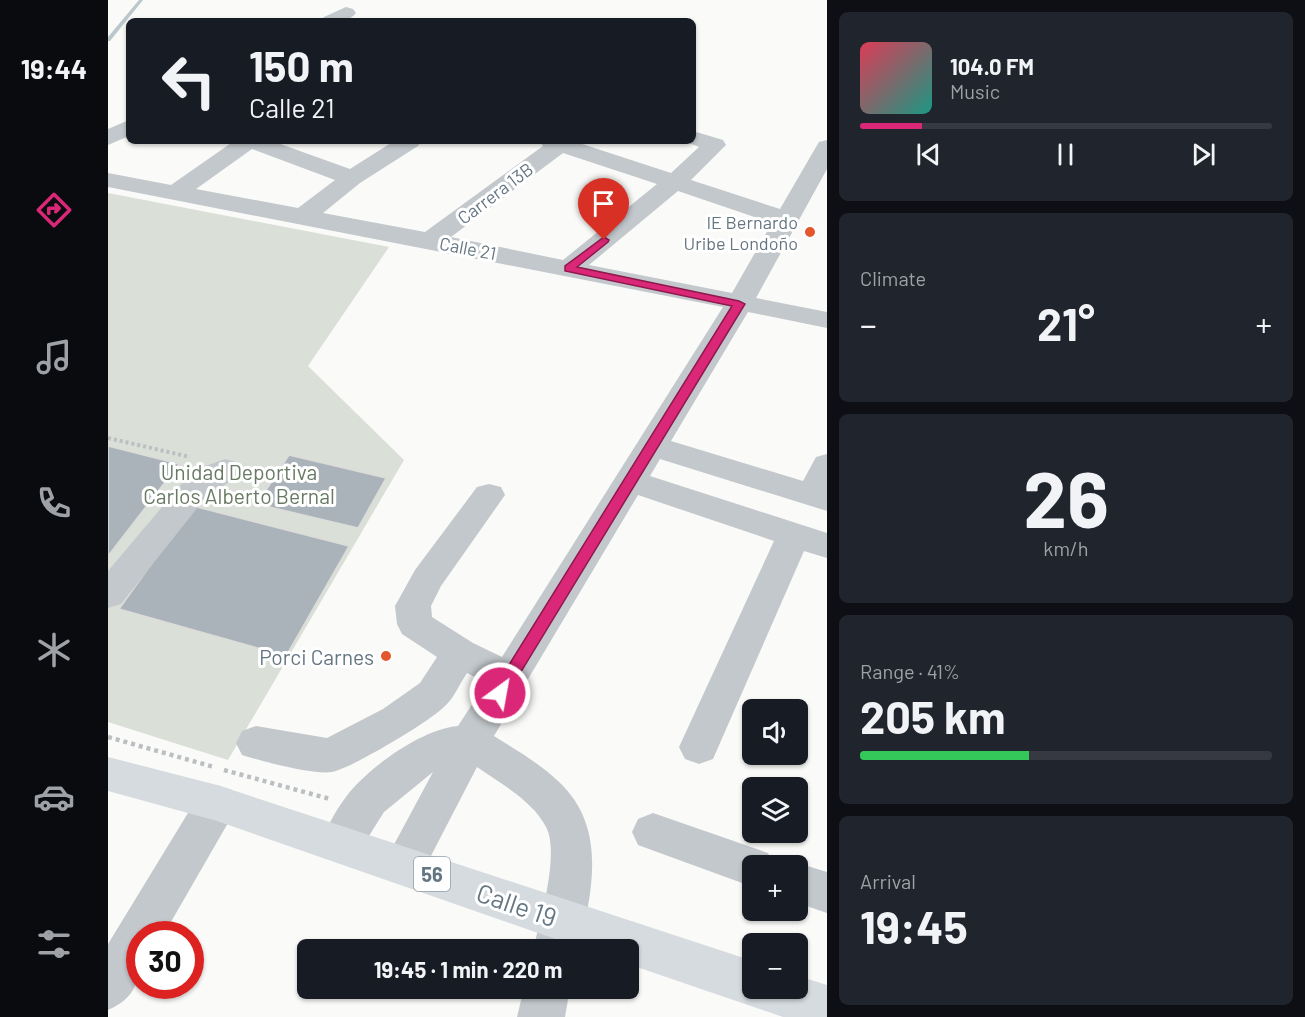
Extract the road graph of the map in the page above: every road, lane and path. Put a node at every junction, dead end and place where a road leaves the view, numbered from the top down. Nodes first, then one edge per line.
1 (733, 127) dead end
2 (126, 129) edge
3 (108, 138) edge
4 (704, 141) edge
5 (246, 144) edge
6 (258, 144) edge
7 (405, 144) edge
8 (554, 144) edge
9 (558, 144) edge
10 (826, 147) edge
11 (352, 178) junction
12 (108, 180) edge
13 (674, 183) junction
14 (175, 193) junction
15 (301, 218) junction
16 (786, 219) junction
17 (430, 241) junction
18 (569, 268) junction
19 (739, 304) junction
20 (826, 320) edge
21 (108, 438) edge
22 (652, 446) junction
23 (826, 465) edge
24 (186, 467) dead end
25 (225, 471) dead end
26 (631, 481) junction
27 (489, 495) dead end
28 (819, 498) edge
29 (810, 540) edge
30 (108, 595) edge
31 (460, 653) junction
32 (509, 677) junction
33 (108, 737) edge
34 (470, 741) junction
35 (256, 743) dead end
36 (699, 747) dead end
37 (108, 774) edge
38 (217, 803) junction
39 (363, 808) junction
40 (653, 832) dead end
41 (340, 844) junction
42 (742, 863) edge
43 (404, 865) junction
44 (808, 887) edge
45 (826, 893) edge
46 (560, 934) edge
47 (742, 981) edge
48 (108, 987) edge
49 (545, 999) edge
50 (797, 999) edge
51 (826, 1009) edge
52 (541, 1017) edge

1 - 4 street
2 - 3 street
4 - 13 street
5 - 14 street
6 - 11 street
7 - 11 street
8 - 17 street, Carrera 13B
9 - 13 street
10 - 16 street
11 - 15 street
12 - 14 street, Calle 21
13 - 16 street
13 - 18 street
14 - 15 street, Calle 21
15 - 17 street, Calle 21
16 - 19 street
17 - 18 street, Calle 21
18 - 19 street, Calle 21
19 - 20 street, Calle 21
19 - 22 street
21 - 24 path
22 - 26 street
22 - 28 street
23 - 28 street
25 - 30 street
26 - 29 street
26 - 32 street
27 - 31 street
29 - 36 street
31 - 32 street
31 - 35 street
32 - 34 street
33 - 39 path
34 - 39 street
34 - 43 street
34 - 46 street
37 - 38 main road, Calle 19 / 56
38 - 41 main road, Calle 19 / 56
38 - 48 street
39 - 41 street
40 - 42 street
41 - 43 main road, Calle 19 / 56
43 - 46 main road, Calle 19 / 56
44 - 45 street
46 - 47 main road, Calle 19 / 56
49 - 52 street
50 - 51 main road

